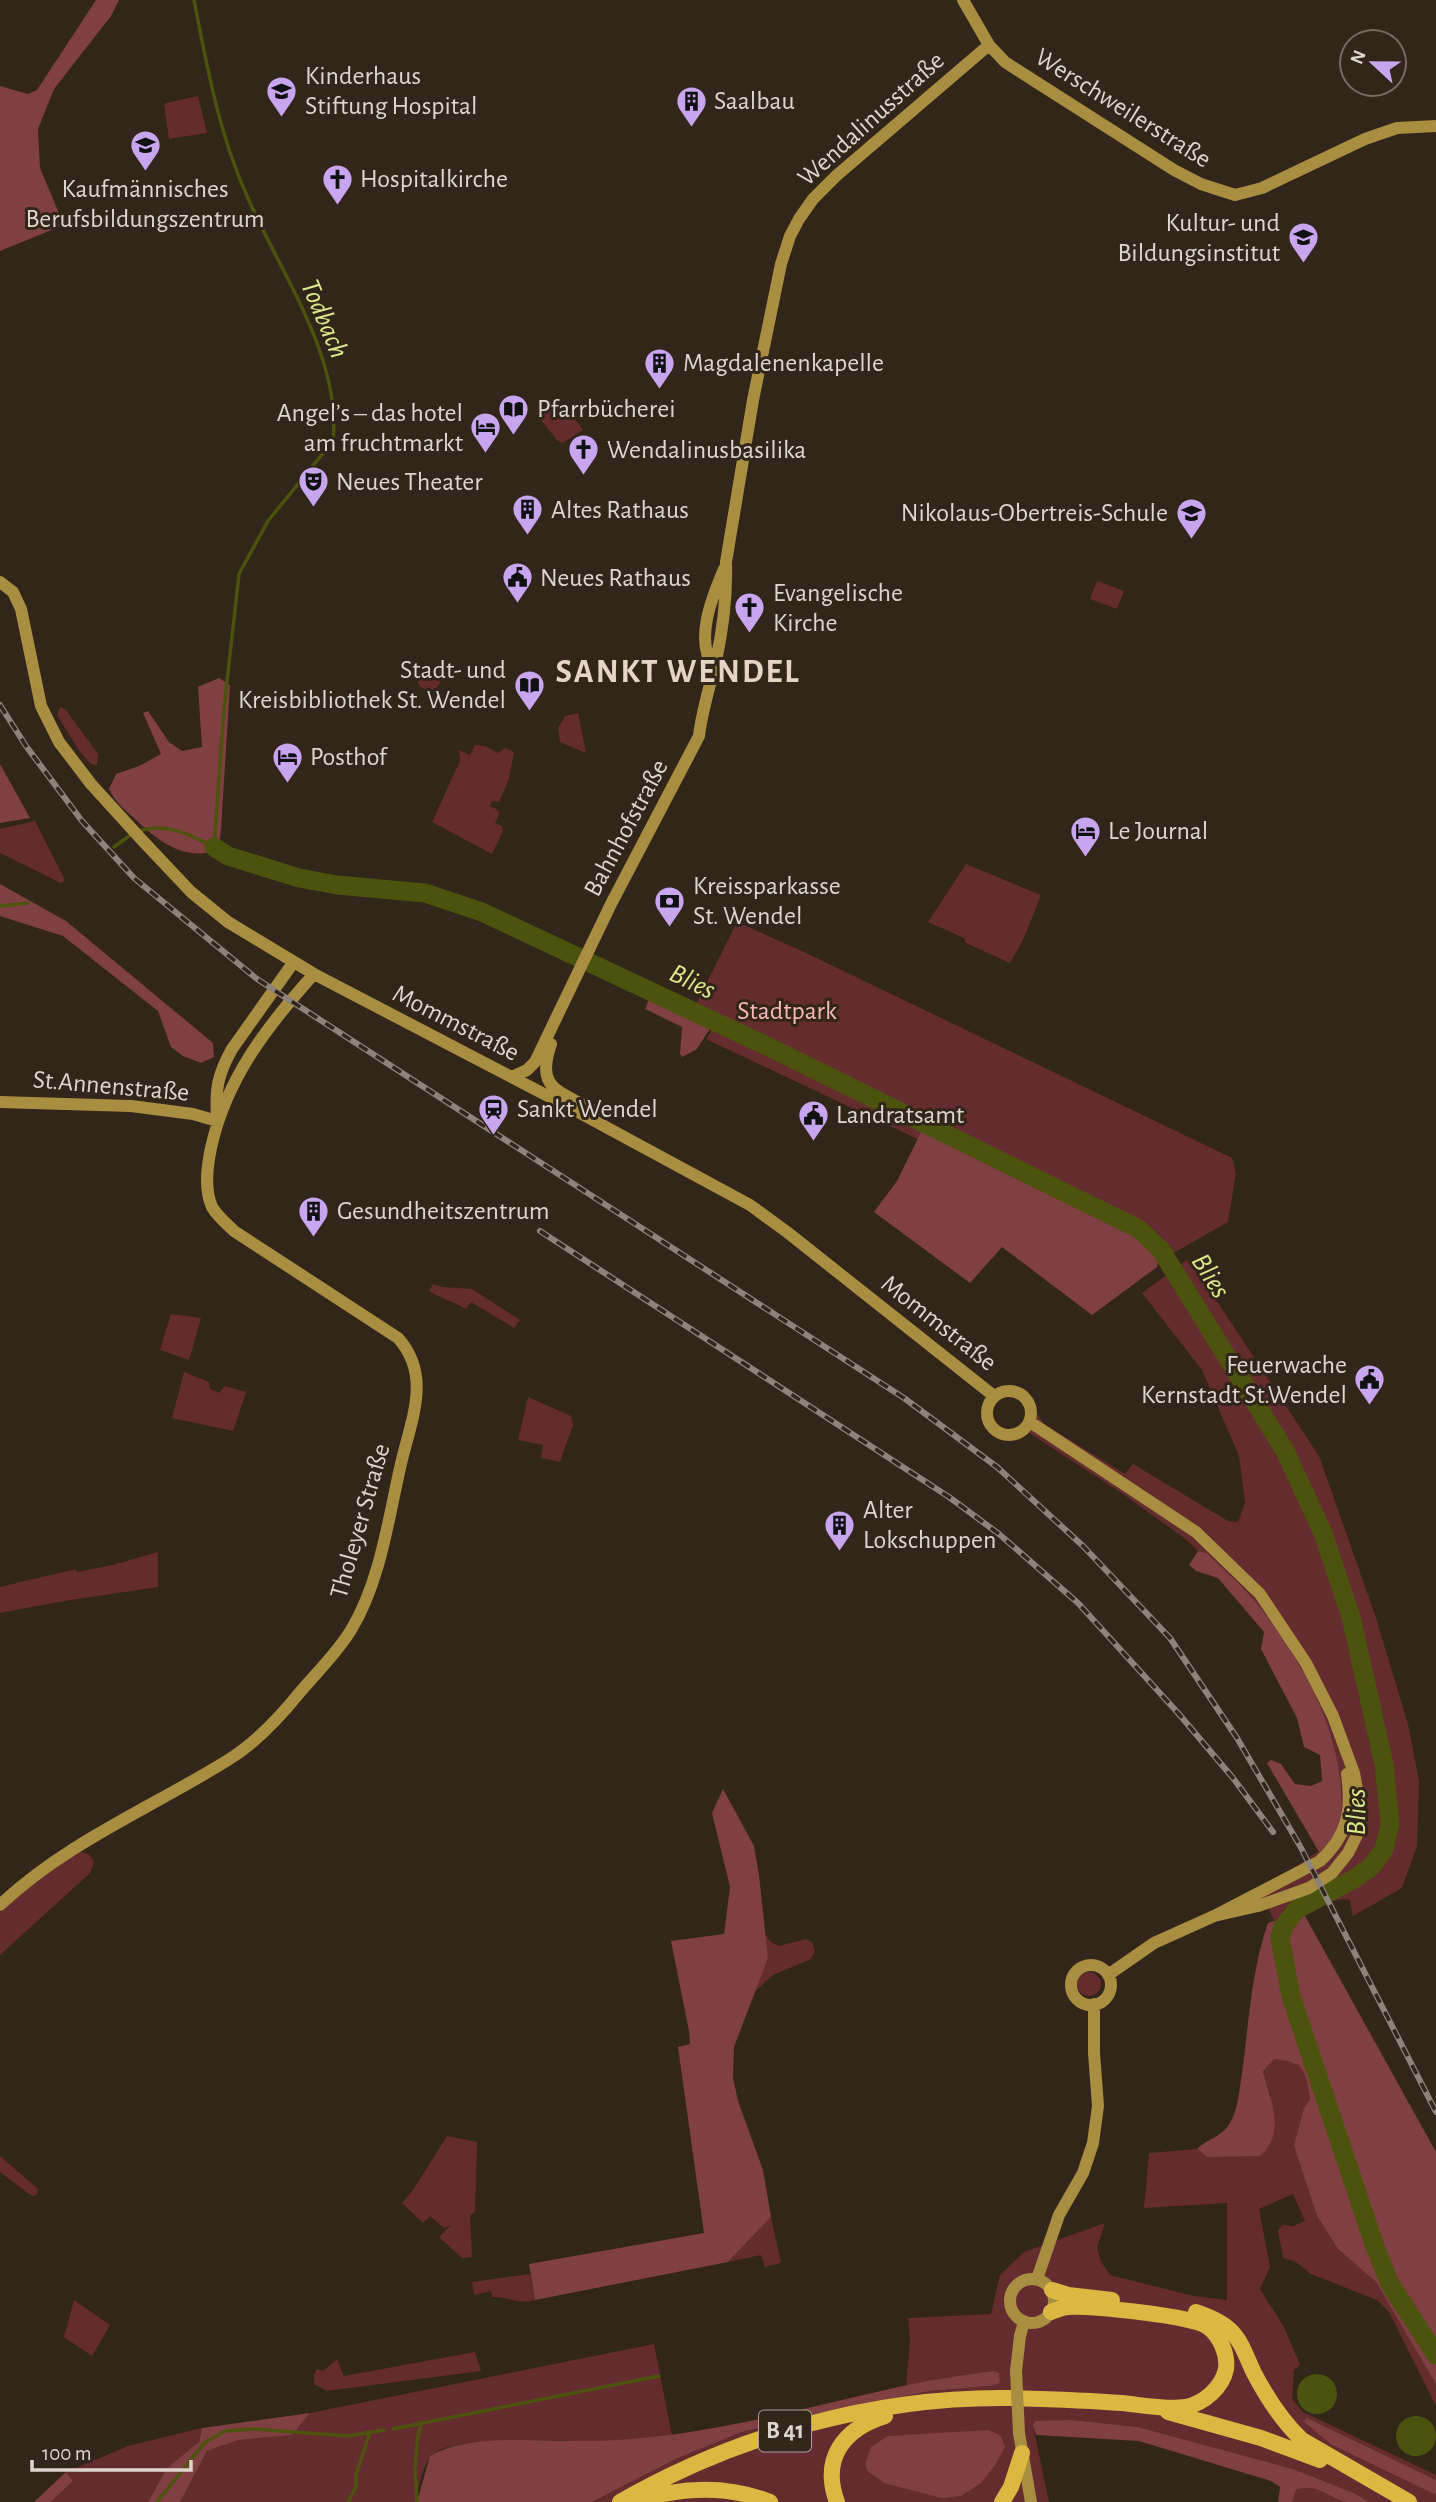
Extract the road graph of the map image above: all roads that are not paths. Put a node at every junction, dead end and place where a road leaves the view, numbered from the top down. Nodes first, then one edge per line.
1 (962, 0) edge
2 (989, 45) junction
3 (1436, 126) edge
4 (0, 582) edge
5 (714, 668) joint
6 (293, 963) junction
7 (314, 974) junction
8 (563, 1004) junction
9 (512, 1077) junction
10 (0, 1102) edge
11 (217, 1121) junction
12 (635, 1143) junction
13 (994, 1396) junction
14 (1030, 1422) junction
15 (1333, 1716) junction
16 (0, 1905) edge
17 (1214, 1916) junction
18 (1108, 1975) junction
19 (1094, 2004) junction
20 (1037, 2279) junction
21 (1052, 2290) junction
22 (1051, 2312) junction
23 (1024, 2322) junction
24 (1072, 2399) junction
25 (962, 2400) junction
26 (1022, 2453) junction
27 (1382, 2487) junction
28 (620, 2502) edge
29 (633, 2502) edge
30 (770, 2502) edge
31 (837, 2502) edge
32 (1002, 2502) edge
33 (1031, 2502) edge
34 (1409, 2502) edge

1 - 2 main road, Werschweilerstraße
2 - 3 main road, Werschweilerstraße
2 - 5 main road, Wendalinusstraße
4 - 6 main road, Mommstraße
5 - 8 main road, Bahnhofstraße
6 - 7 main road, Mommstraße
6 - 11 main road, Tholeyer Straße
7 - 9 main road, Mommstraße
7 - 11 main road, Tholeyer Straße
8 - 9 main road, Bahnhofstraße
8 - 12 main road, Bahnhofstraße
9 - 12 main road, Mommstraße
10 - 11 main road, St.Annenstraße
11 - 16 main road, Tholeyer Straße
12 - 13 main road, Mommstraße
13 - 14 main road, Mommstraße
13 - 14 main road, Mommstraße
14 - 15 main road
15 - 17 main road
15 - 17 main road
17 - 18 main road
18 - 19 main road
18 - 19 main road
19 - 20 main road
20 - 21 main road
20 - 23 main road
21 - 22 main road
21 - 27 highway
22 - 23 main road
22 - 24 highway
23 - 26 main road, bridge
24 - 25 highway, B 41
24 - 27 highway, B 41
25 - 28 highway, B 41
25 - 31 highway
26 - 32 highway
26 - 33 main road
27 - 34 highway, B 41
29 - 30 highway

